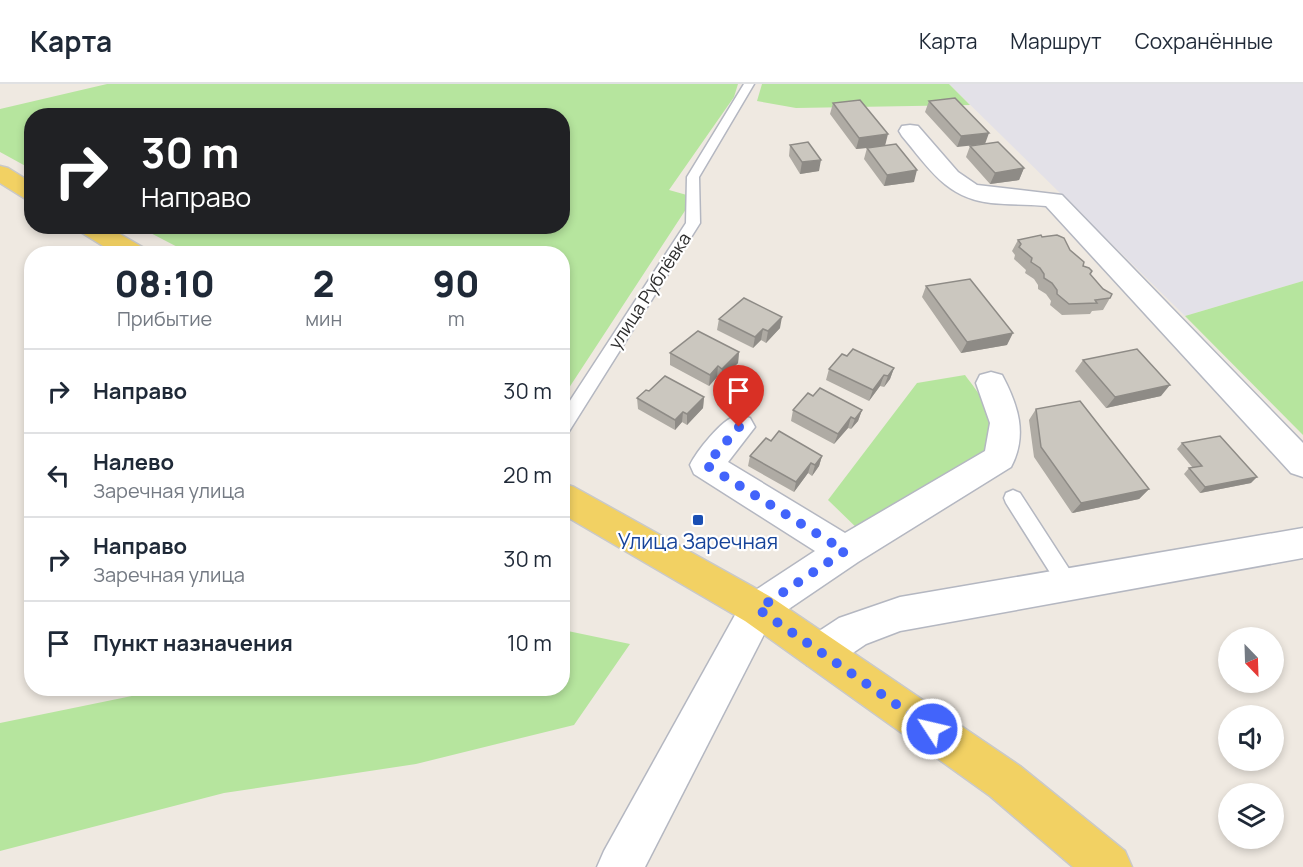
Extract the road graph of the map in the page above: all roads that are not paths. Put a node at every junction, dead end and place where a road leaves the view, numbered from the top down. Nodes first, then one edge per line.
1 (749, 84) edge
2 (910, 131) dead end
3 (0, 173) edge
4 (24, 188) edge
5 (101, 234) edge
6 (122, 246) edge
7 (991, 383) dead end
8 (570, 416) edge
9 (739, 427) dead end
10 (1303, 464) edge
11 (1013, 498) dead end
12 (570, 503) edge
13 (1303, 543) edge
14 (845, 551) junction
15 (1068, 584) junction
16 (758, 609) junction
17 (821, 652) junction
18 (620, 867) edge
19 (1109, 867) edge

1 - 8 lane, улица Рублёвка
2 - 10 street
3 - 4 main road
5 - 6 main road
7 - 14 street
9 - 14 street
11 - 15 lane
12 - 16 main road
13 - 15 street
14 - 16 street
15 - 17 street
16 - 17 main road
16 - 18 street
17 - 19 main road

